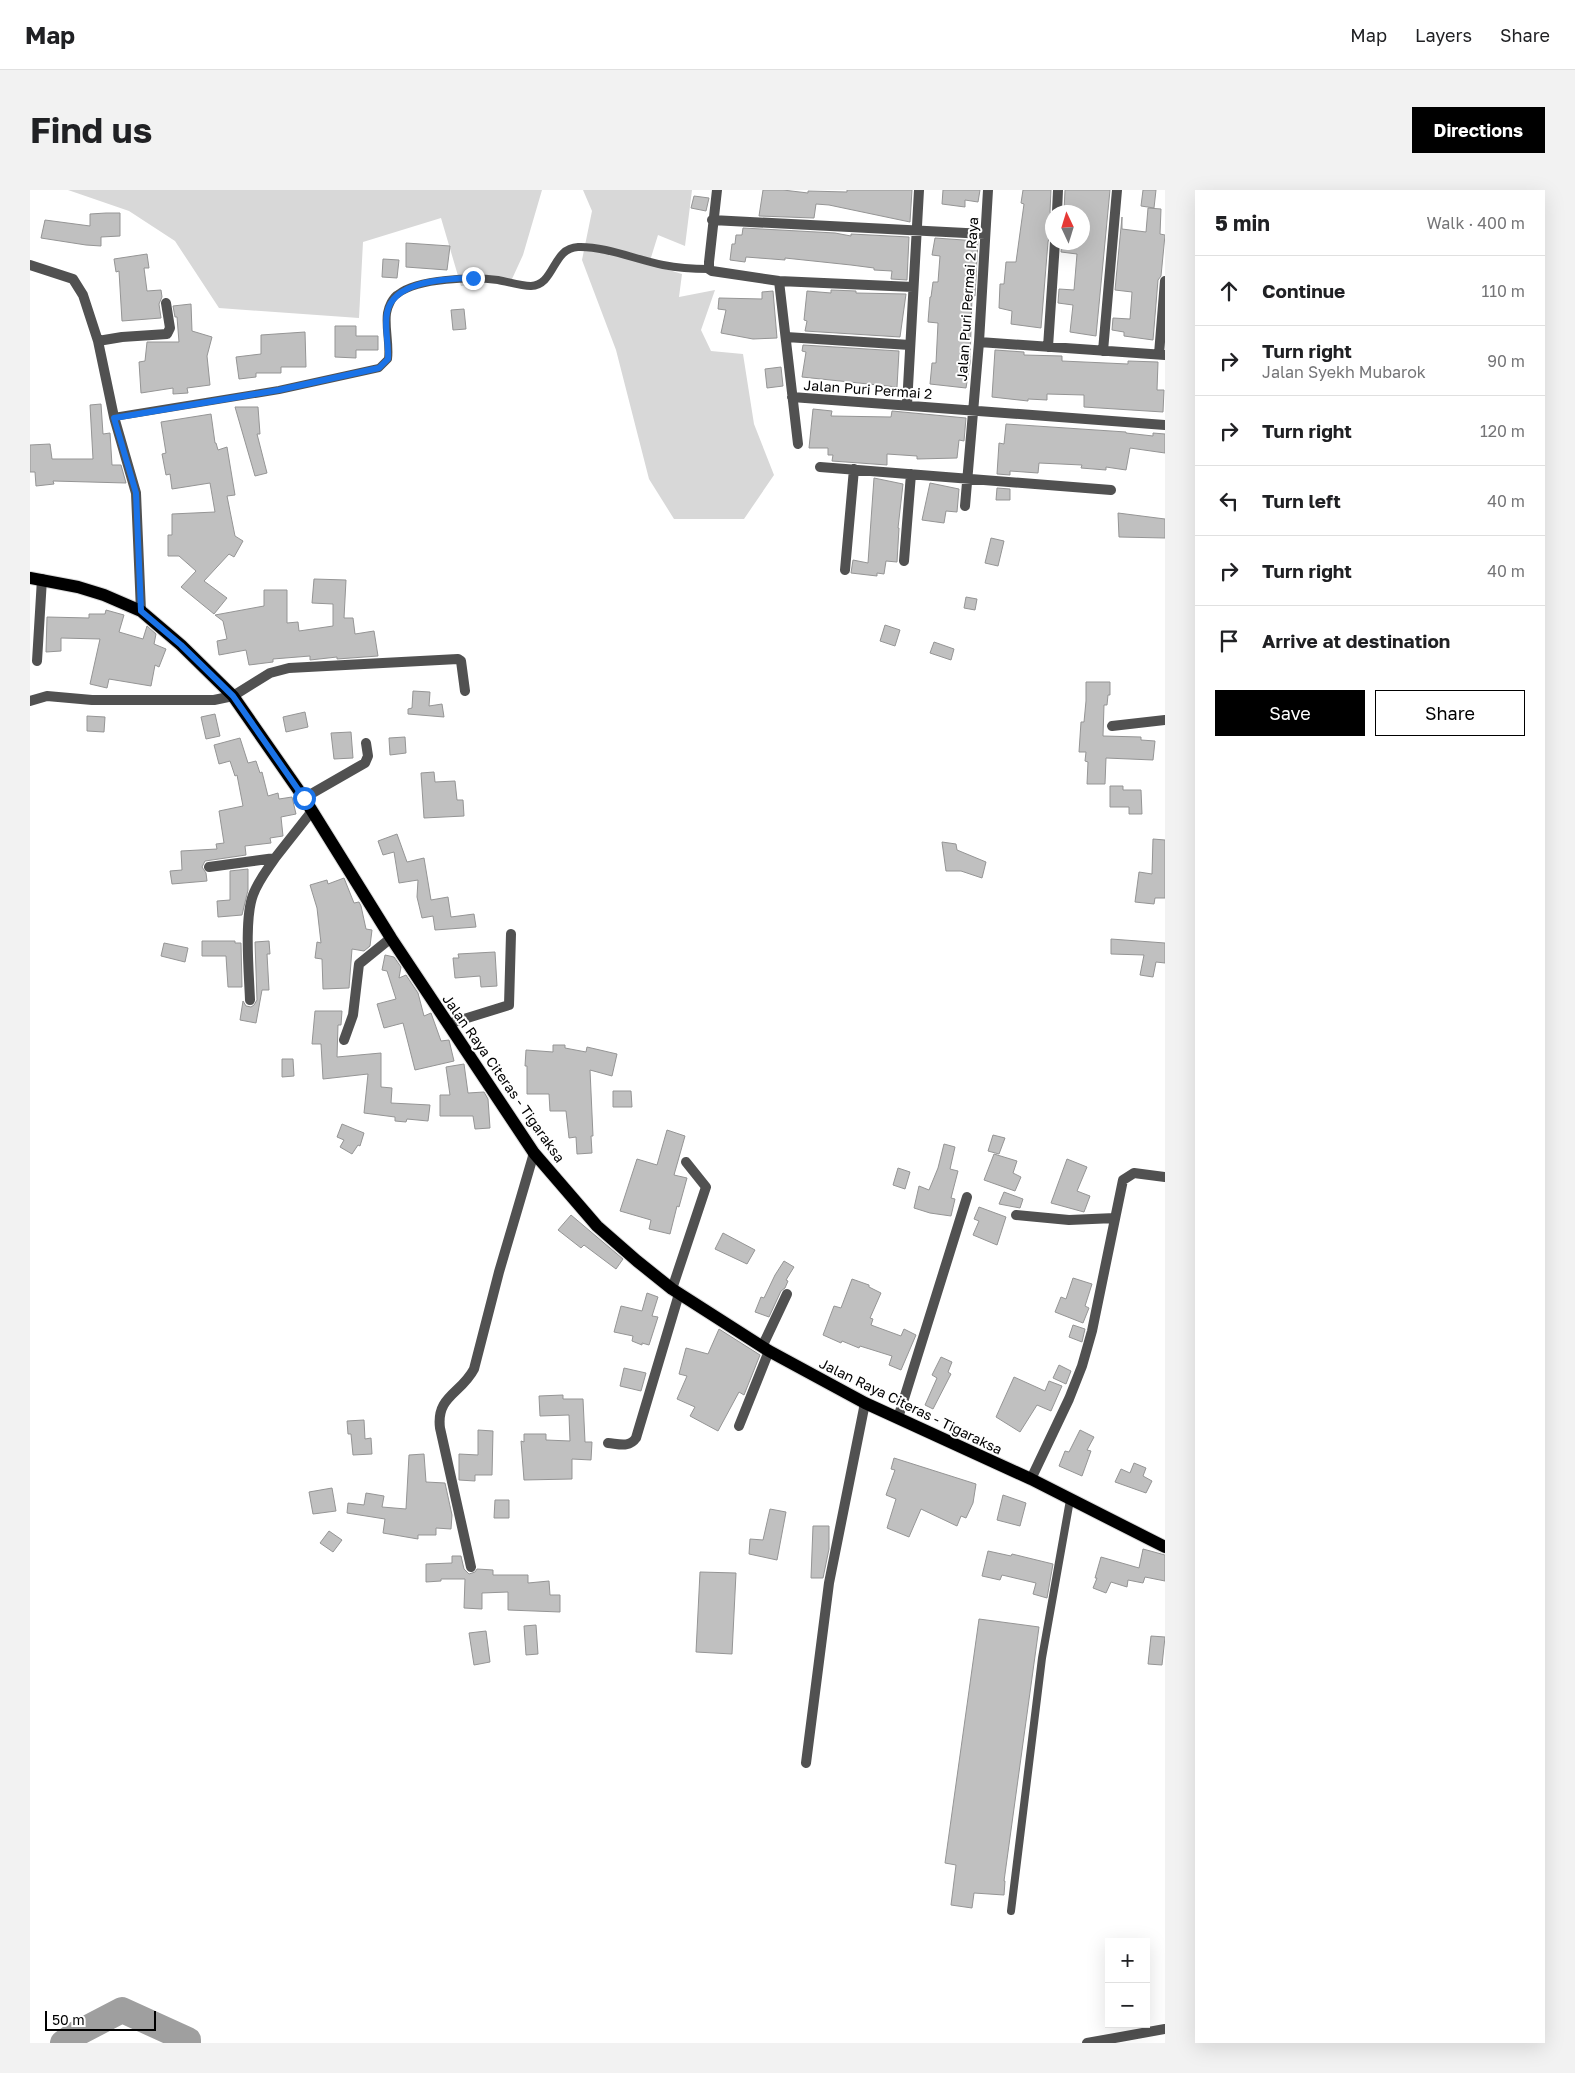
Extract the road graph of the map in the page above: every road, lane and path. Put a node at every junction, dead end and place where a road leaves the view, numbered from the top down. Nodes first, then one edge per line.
1 (717, 190) edge
2 (919, 190) edge
3 (988, 190) edge
4 (1058, 190) edge
5 (1117, 190) edge
6 (1057, 205) edge
7 (712, 220) junction
8 (916, 231) junction
9 (985, 234) junction
10 (1054, 250) edge
11 (30, 265) edge
12 (708, 270) junction
13 (779, 281) junction
14 (1165, 281) edge
15 (913, 287) junction
16 (166, 303) dead end
17 (786, 337) junction
18 (98, 341) junction
19 (979, 342) junction
20 (910, 345) junction
21 (1048, 347) junction
22 (1103, 350) junction
23 (1162, 355) edge
24 (792, 397) junction
25 (907, 405) junction
26 (972, 410) junction
27 (114, 418) junction
28 (1165, 425) edge
29 (798, 444) dead end
30 (820, 467) dead end
31 (854, 469) junction
32 (911, 474) junction
33 (968, 479) junction
34 (1111, 490) dead end
35 (965, 506) dead end
36 (904, 561) dead end
37 (845, 570) dead end
38 (36, 579) edge
39 (141, 611) junction
40 (37, 661) dead end
41 (466, 691) dead end
42 (233, 696) junction
43 (30, 701) edge
44 (1165, 720) edge
45 (1112, 726) dead end
46 (366, 743) dead end
47 (304, 798) junction
48 (312, 812) junction
49 (275, 858) junction
50 (209, 867) dead end
51 (511, 934) dead end
52 (391, 938) junction
53 (250, 1000) dead end
54 (448, 1024) junction
55 (344, 1040) dead end
56 (534, 1153) junction
57 (686, 1162) dead end
58 (1165, 1177) edge
59 (967, 1197) dead end
60 (1016, 1215) dead end
61 (1115, 1218) junction
62 (676, 1292) junction
63 (787, 1294) dead end
64 (765, 1349) junction
65 (865, 1403) junction
66 (898, 1418) junction
67 (739, 1426) dead end
68 (608, 1443) dead end
69 (1031, 1479) junction
70 (1070, 1500) junction
71 (1165, 1547) edge
72 (471, 1567) dead end
73 (806, 1763) dead end
74 (1010, 1911) dead end
75 (1165, 2029) edge
76 (1087, 2043) edge

1 - 7 street
2 - 8 street
3 - 9 street, Jalan Puri Permai 2 Raya
4 - 6 street
5 - 22 street
7 - 8 street
7 - 12 street
8 - 9 street
8 - 15 street
9 - 19 street, Jalan Puri Permai 2 Raya
10 - 21 street
11 - 18 street
12 - 13 street
12 - 27 lane
13 - 15 street
13 - 17 street
14 - 23 street
15 - 20 street
16 - 18 street
17 - 20 street
17 - 24 street
18 - 27 street
19 - 21 street
19 - 26 street, Jalan Puri Permai 2 Raya
20 - 25 street
21 - 22 street
22 - 23 street
24 - 25 street, Jalan Puri Permai 2
24 - 29 street
25 - 26 street, Jalan Puri Permai 2
26 - 28 street
26 - 33 street, Jalan Puri Permai 2 Raya
27 - 39 street
30 - 31 street
31 - 32 street
31 - 37 street
32 - 33 street
32 - 36 street
33 - 34 street
33 - 35 street, Jalan Puri Permai 2 Raya
38 - 39 main road, Jalan Raya Citeras - Tigaraksa
38 - 40 street
39 - 42 main road, Jalan Raya Citeras - Tigaraksa
41 - 42 street
42 - 43 street
42 - 47 main road, Jalan Raya Citeras - Tigaraksa
44 - 45 street
46 - 47 street
47 - 48 main road, Jalan Raya Citeras - Tigaraksa
48 - 49 street
48 - 52 main road, Jalan Raya Citeras - Tigaraksa
49 - 50 street
49 - 53 street
51 - 54 street
52 - 54 main road, Jalan Raya Citeras - Tigaraksa
52 - 55 street
54 - 56 main road, Jalan Raya Citeras - Tigaraksa
56 - 62 main road, Jalan Raya Citeras - Tigaraksa
56 - 72 street
57 - 62 street
58 - 61 street
59 - 66 street
60 - 61 street
61 - 69 street
62 - 64 main road, Jalan Raya Citeras - Tigaraksa
62 - 68 street
63 - 64 street
64 - 65 main road, Jalan Raya Citeras - Tigaraksa
64 - 67 street
65 - 66 main road, Jalan Raya Citeras - Tigaraksa
65 - 73 street
66 - 69 main road, Jalan Raya Citeras - Tigaraksa
69 - 70 main road, Jalan Raya Citeras - Tigaraksa
70 - 71 main road, Jalan Raya Citeras - Tigaraksa
70 - 74 lane
75 - 76 street

